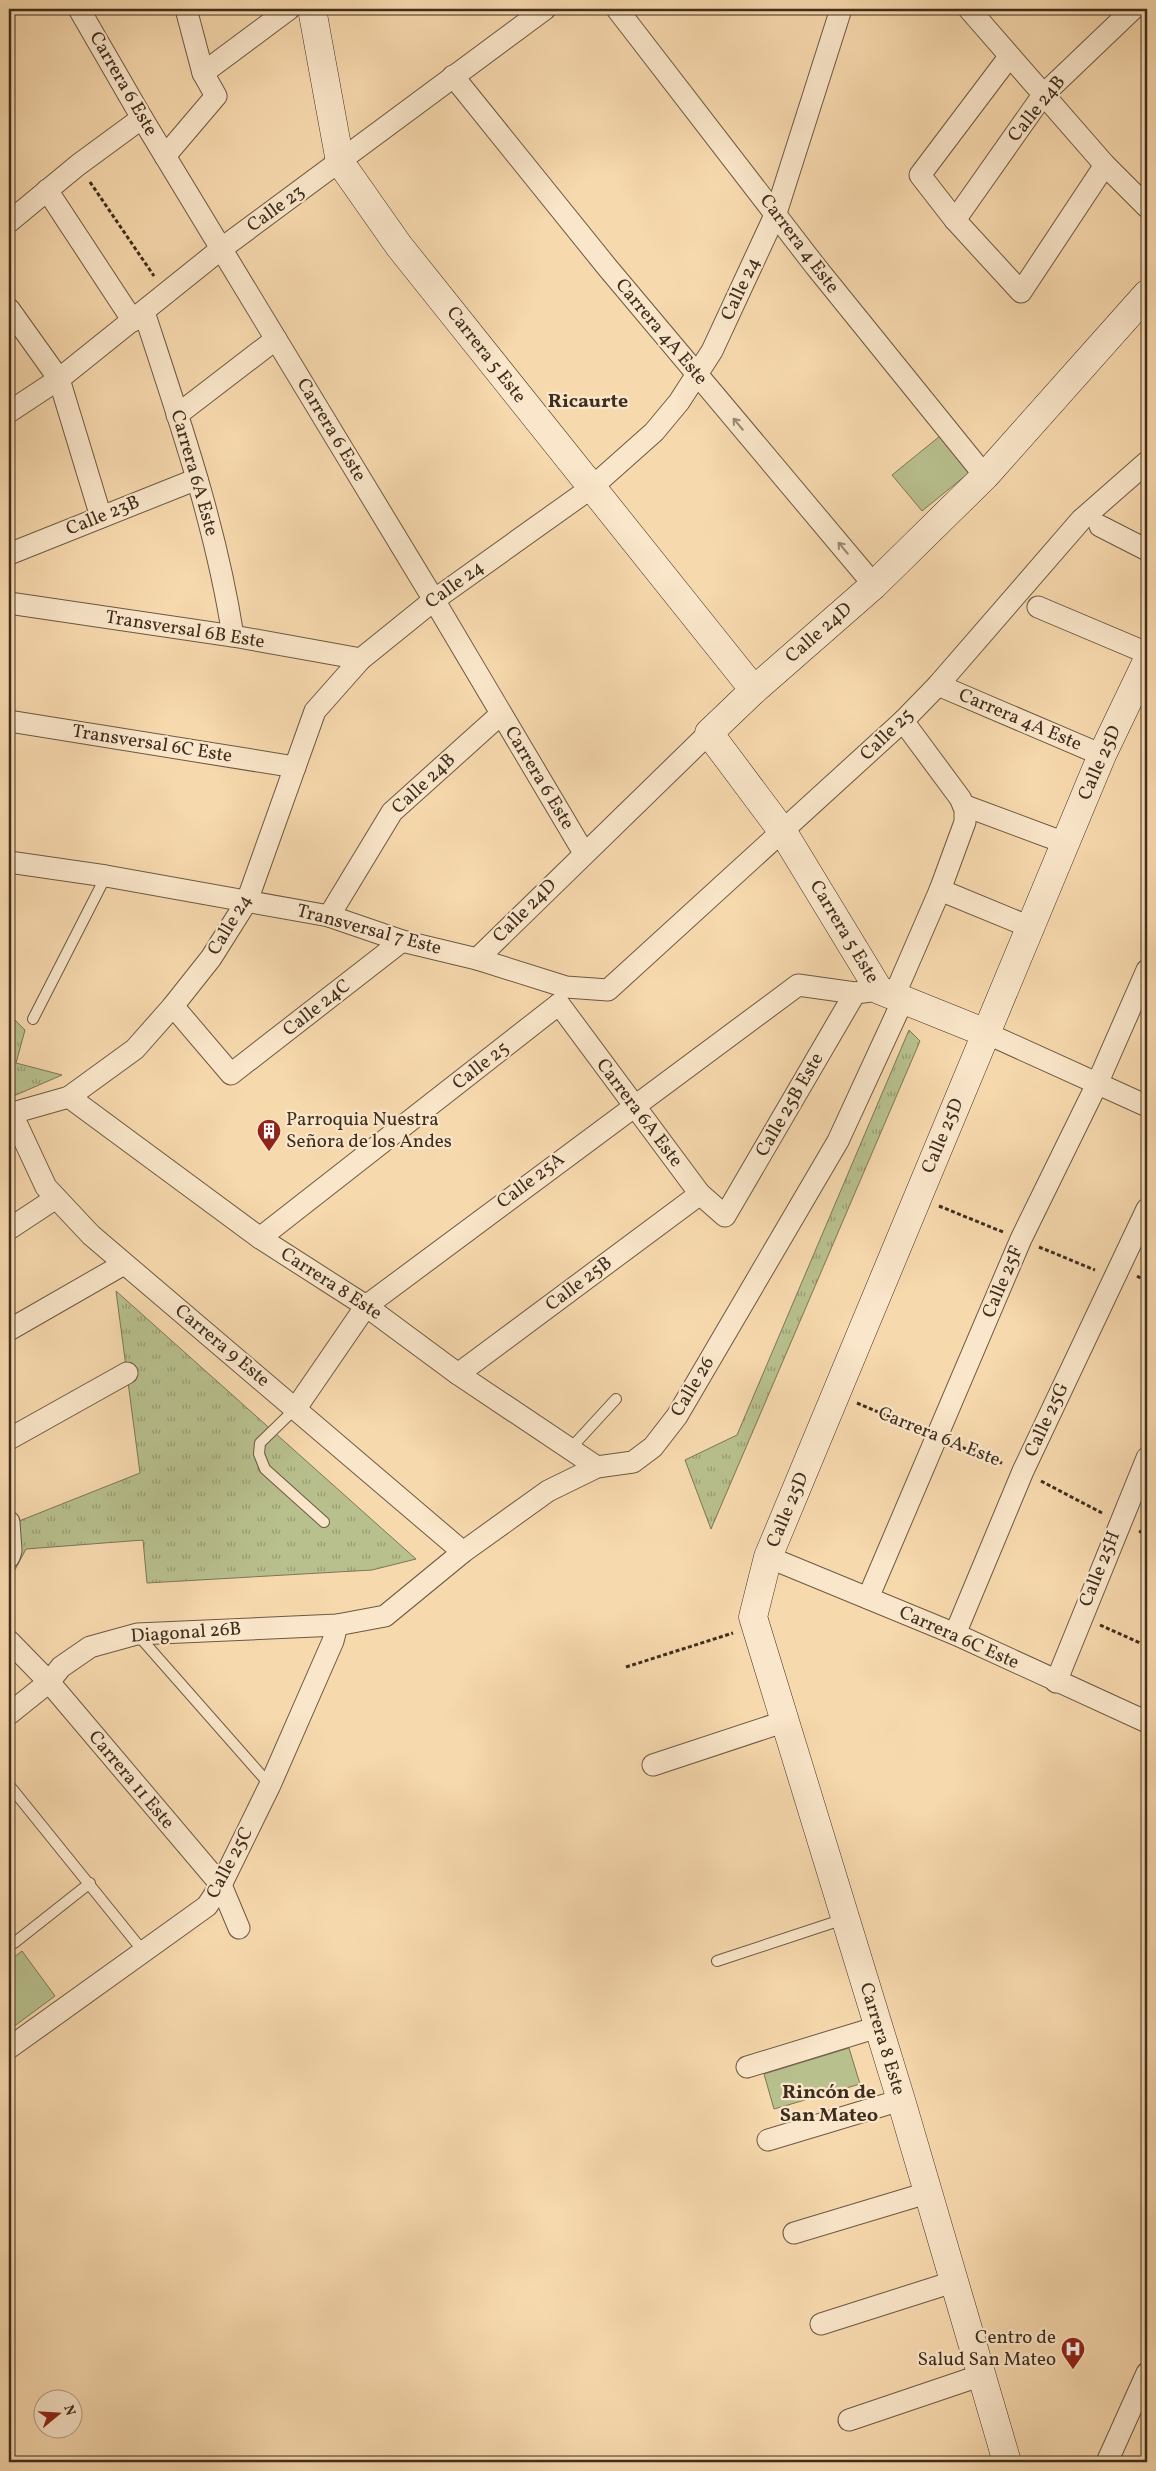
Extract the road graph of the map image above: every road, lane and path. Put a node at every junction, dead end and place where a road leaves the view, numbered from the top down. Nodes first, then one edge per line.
1 (79, 9) edge
2 (186, 9) edge
3 (289, 9) edge
4 (312, 9) edge
5 (545, 9) edge
6 (617, 9) edge
7 (969, 9) edge
8 (1133, 9) edge
9 (839, 10) edge
10 (1009, 57) junction
11 (203, 73) junction
12 (453, 76) junction
13 (1043, 95) junction
14 (142, 118) junction
15 (165, 156) junction
16 (340, 162) junction
17 (78, 165) junction
18 (1105, 165) junction
19 (46, 190) junction
20 (1147, 207) edge
21 (776, 214) junction
22 (954, 220) junction
23 (9, 222) edge
24 (221, 249) junction
25 (166, 293) junction
26 (1147, 294) edge
27 (9, 309) edge
28 (139, 317) junction
29 (276, 339) junction
30 (697, 375) junction
31 (59, 379) junction
32 (9, 412) edge
33 (177, 415) junction
34 (1147, 462) edge
35 (985, 476) junction
36 (197, 479) junction
37 (591, 488) junction
38 (102, 517) junction
39 (1100, 526) dead end
40 (1147, 550) edge
41 (9, 554) edge
42 (874, 585) junction
43 (434, 600) junction
44 (9, 603) edge
45 (1038, 607) dead end
46 (233, 636) junction
47 (1147, 653) edge
48 (361, 658) junction
49 (1144, 675) edge
50 (938, 685) junction
51 (754, 690) junction
52 (501, 714) junction
53 (9, 721) edge
54 (903, 722) junction
55 (709, 733) junction
56 (1102, 755) junction
57 (295, 767) junction
58 (964, 814) junction
59 (783, 832) junction
60 (1065, 843) junction
61 (584, 852) junction
62 (9, 862) edge
63 (106, 876) junction
64 (940, 890) junction
65 (247, 901) junction
66 (329, 916) junction
67 (1030, 927) junction
68 (402, 941) junction
69 (477, 959) junction
70 (1147, 970) edge
71 (608, 990) joint
72 (883, 995) junction
73 (563, 996) junction
74 (173, 1006) junction
75 (33, 1019) dead end
76 (986, 1034) junction
77 (1097, 1084) junction
78 (68, 1097) junction
79 (632, 1106) junction
80 (1147, 1106) edge
81 (11, 1114) edge
82 (700, 1194) junction
83 (56, 1198) junction
84 (1147, 1210) edge
85 (725, 1216) joint
86 (9, 1229) edge
87 (260, 1238) junction
88 (124, 1264) junction
89 (366, 1306) junction
90 (9, 1330) edge
91 (127, 1374) dead end
92 (458, 1374) junction
93 (836, 1394) junction
94 (616, 1399) dead end
95 (296, 1408) junction
96 (937, 1437) junction
97 (9, 1439) edge
98 (571, 1448) junction
99 (1147, 1458) edge
100 (597, 1467) junction
101 (1023, 1471) junction
102 (9, 1522) edge
103 (324, 1522) dead end
104 (1119, 1523) junction
105 (1147, 1535) edge
106 (463, 1552) junction
107 (9, 1557) edge
108 (768, 1557) junction
109 (868, 1598) junction
110 (1081, 1616) junction
111 (754, 1622) junction
112 (337, 1625) junction
113 (137, 1634) junction
114 (955, 1634) junction
115 (9, 1641) edge
116 (1147, 1646) edge
117 (626, 1667) dead end
118 (48, 1682) junction
119 (1056, 1682) junction
120 (9, 1714) edge
121 (786, 1721) junction
122 (1147, 1722) edge
123 (653, 1765) dead end
124 (9, 1784) edge
125 (270, 1785) junction
126 (90, 1884) junction
127 (221, 1885) junction
128 (845, 1918) junction
129 (240, 1928) dead end
130 (12, 1939) edge
131 (143, 1951) junction
132 (716, 1961) dead end
133 (878, 2027) junction
134 (9, 2048) edge
135 (747, 2067) dead end
136 (901, 2100) junction
137 (768, 2140) dead end
138 (927, 2193) junction
139 (794, 2234) dead end
140 (953, 2282) junction
141 (821, 2324) dead end
142 (1147, 2372) edge
143 (982, 2375) junction
144 (849, 2420) dead end
145 (1007, 2462) edge
146 (1107, 2462) edge

1 - 14 street, Carrera 6 Este
2 - 11 street
3 - 11 street
4 - 16 main road, Carrera 5 Este
5 - 12 street, Calle 23
6 - 21 street, Carrera 4 Este
7 - 10 street
8 - 13 street, Calle 24B
9 - 21 street, Calle 24
10 - 13 street
10 - 22 street
11 - 15 street
12 - 16 street, Calle 23
12 - 30 street, Carrera 4A Este
13 - 18 street
13 - 22 street, Calle 24B
14 - 15 street, Carrera 6 Este
14 - 17 street
15 - 24 street, Carrera 6 Este
16 - 24 street, Calle 23
16 - 37 main road, Carrera 5 Este
17 - 19 street
17 - 25 path
18 - 20 street
18 - 22 street
19 - 23 street
19 - 28 street, Carrera 6A Este
21 - 30 street, Calle 24
21 - 35 street, Carrera 4 Este
24 - 25 street, Calle 23
24 - 29 street, Carrera 6 Este
25 - 28 street, Calle 23
26 - 35 main road, Calle 24D
27 - 31 street
28 - 31 street, Calle 23
28 - 33 street, Carrera 6A Este
29 - 33 street
29 - 43 street, Carrera 6 Este
30 - 37 street, Calle 24
42 -> 30 street, Carrera 4A Este
31 - 32 street, Calle 23
31 - 38 street
33 - 36 street, Carrera 6A Este
34 - 50 street, Calle 25
35 - 42 main road, Calle 24D
36 - 38 street, Calle 23B
36 - 46 street, Carrera 6A Este
37 - 43 street, Calle 24
37 - 51 main road, Carrera 5 Este
38 - 41 street, Calle 23B
39 - 40 street
42 - 51 main road, Calle 24D
43 - 48 street, Calle 24
43 - 52 street, Carrera 6 Este
44 - 46 street, Transversal 6B Este
45 - 47 street
46 - 48 street, Transversal 6B Este
48 - 57 street, Calle 24
49 - 56 main road, Calle 25D
50 - 54 street, Calle 25
50 - 56 street, Carrera 4A Este
51 - 55 main road, Calle 24D
52 - 61 street, Carrera 6 Este
52 - 66 street, Calle 24B
53 - 57 street, Transversal 6C Este
54 - 58 street
54 - 59 street, Calle 25
55 - 59 main road, Carrera 5 Este
55 - 61 street, Calle 24D
56 - 60 main road, Calle 25D
57 - 65 street, Calle 24
58 - 60 street
58 - 64 street, Calle 25B Este
59 - 71 street, Calle 25
59 - 72 main road, Carrera 5 Este
60 - 67 main road, Calle 25D
61 - 69 street, Calle 24D
62 - 63 street, Transversal 7 Este
63 - 65 street, Transversal 7 Este
63 - 75 lane
64 - 67 street
64 - 72 street, Calle 25B Este
65 - 66 street, Transversal 7 Este
65 - 74 street, Calle 24
66 - 68 street, Transversal 7 Este
67 - 76 main road, Calle 25D
68 - 69 street, Transversal 7 Este
68 - 74 street, Calle 24C
69 - 73 street, Transversal 7 Este
70 - 77 street, Calle 25F
71 - 73 street, Transversal 7 Este
72 - 76 main road
72 - 79 street, Calle 25A
72 - 85 street, Calle 25B Este
72 - 100 street, Calle 26
73 - 79 street, Carrera 6A Este
73 - 87 street, Calle 25
74 - 78 street, Calle 24
76 - 77 street
76 - 93 main road, Calle 25D
77 - 80 street
77 - 96 street, Calle 25F
78 - 81 street, Calle 24
78 - 87 street, Carrera 8 Este
79 - 82 street, Carrera 6A Este
79 - 89 street, Calle 25A
81 - 83 street, Carrera 9 Este
82 - 85 street, Carrera 6A Este
82 - 92 street, Calle 25B
83 - 86 street
83 - 88 street, Carrera 9 Este
84 - 101 street, Calle 25G
87 - 89 street, Carrera 8 Este
88 - 90 street
88 - 95 street, Carrera 9 Este
89 - 92 street, Carrera 8 Este
89 - 95 street, Calle 25A
91 - 97 street
92 - 98 street, Carrera 8 Este
93 - 96 path, Carrera 6A Este
93 - 108 main road, Calle 25D
94 - 98 lane
95 - 103 lane
95 - 106 street, Carrera 9 Este
96 - 101 path, Carrera 6A Este
96 - 109 street, Calle 25F
98 - 100 street, Carrera 8 Este
99 - 104 street, Calle 25H
100 - 106 street, Calle 26
101 - 104 path, Carrera 6A Este
101 - 114 street, Calle 25G
102 - 107 street
104 - 105 path, Carrera 6A Este
104 - 110 street, Calle 25H
106 - 112 street, Calle 26
108 - 109 street, Carrera 6C Este
108 - 111 main road, Calle 25D
109 - 114 street, Carrera 6C Este
110 - 116 path
110 - 119 street, Calle 25H
111 - 117 path
111 - 121 main road, Carrera 8 Este
112 - 113 street, Diagonal 26B
112 - 125 street, Calle 25C
113 - 118 street, Diagonal 26B
113 - 125 lane
114 - 119 street, Carrera 6C Este
115 - 118 street, Carrera 11 Este
118 - 120 street
118 - 127 street, Carrera 11 Este
119 - 122 street, Carrera 6C Este
121 - 123 street
121 - 128 main road, Carrera 8 Este
124 - 126 lane
125 - 127 street, Calle 25C
126 - 130 lane
126 - 131 lane
127 - 129 street, Carrera 11 Este
127 - 131 street, Calle 25C
128 - 132 lane
128 - 133 main road, Carrera 8 Este
131 - 134 street, Calle 25C
133 - 135 street
133 - 136 main road, Carrera 8 Este
136 - 137 street
136 - 138 main road, Carrera 8 Este
138 - 139 street
138 - 140 main road, Carrera 8 Este
140 - 141 street
140 - 143 main road, Carrera 8 Este
142 - 146 street
143 - 144 street
143 - 145 main road, Carrera 8 Este

